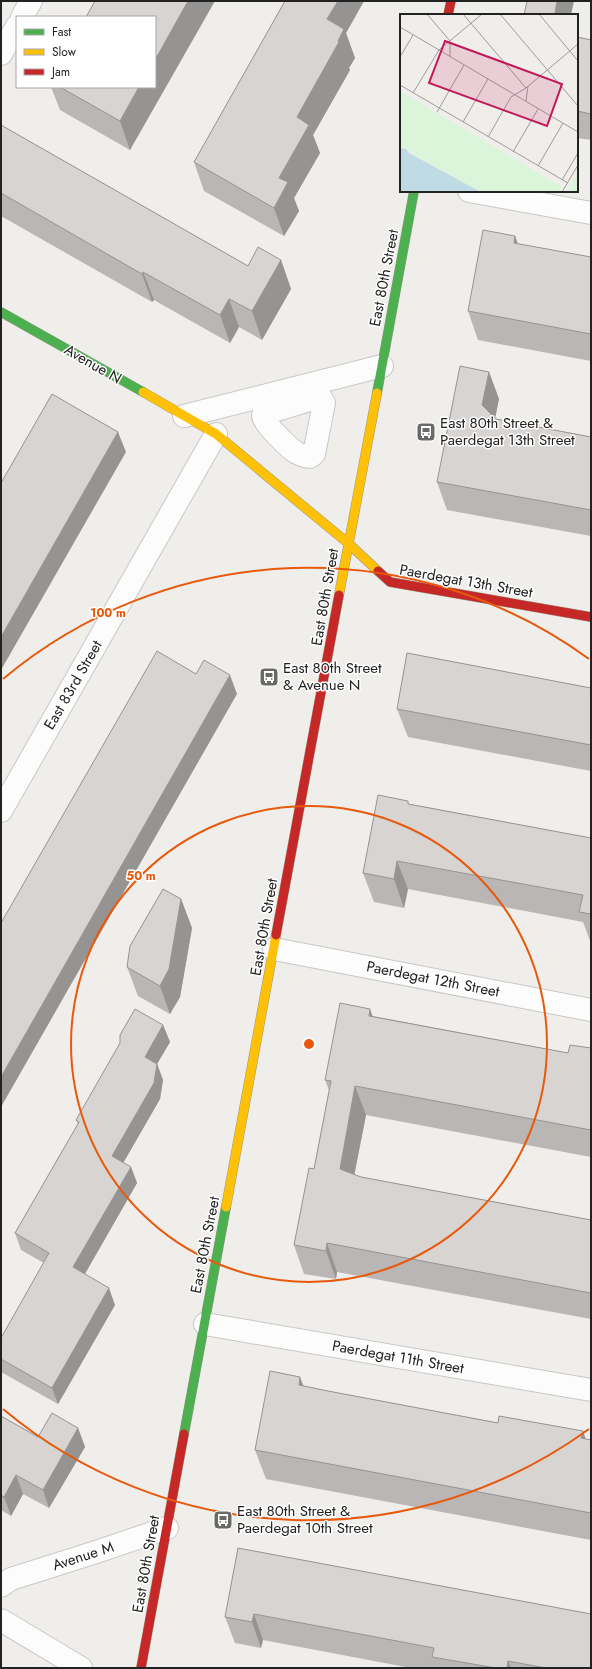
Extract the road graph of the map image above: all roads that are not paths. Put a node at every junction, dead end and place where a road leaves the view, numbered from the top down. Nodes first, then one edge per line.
1 (31, 1) edge
2 (451, 1) edge
3 (448, 14) edge
4 (23, 16) edge
5 (16, 28) edge
6 (1, 54) edge
7 (414, 192) edge
8 (475, 192) edge
9 (591, 213) edge
10 (1, 312) edge
11 (382, 366) junction
12 (184, 416) junction
13 (216, 434) junction
14 (349, 544) junction
15 (591, 617) edge
16 (1, 811) edge
17 (274, 949) junction
18 (591, 1010) edge
19 (205, 1324) junction
20 (591, 1390) edge
21 (167, 1528) junction
22 (1, 1586) edge
23 (1, 1620) edge
24 (82, 1668) edge
25 (141, 1668) edge

1 - 4 street
2 - 3 street
5 - 6 street
7 - 11 street, East 80th Street
8 - 9 street
10 - 12 street, Avenue N
11 - 12 street
11 - 14 street, East 80th Street
12 - 13 street, Avenue N
13 - 14 street, Avenue N
13 - 16 street, East 83rd Street
14 - 15 street, Paerdegat 13th Street
14 - 17 street, East 80th Street
17 - 18 street, Paerdegat 12th Street
17 - 19 street, East 80th Street
19 - 20 street, Paerdegat 11th Street
19 - 21 street, East 80th Street
21 - 22 street, Avenue M
21 - 25 street, East 80th Street
23 - 24 street

